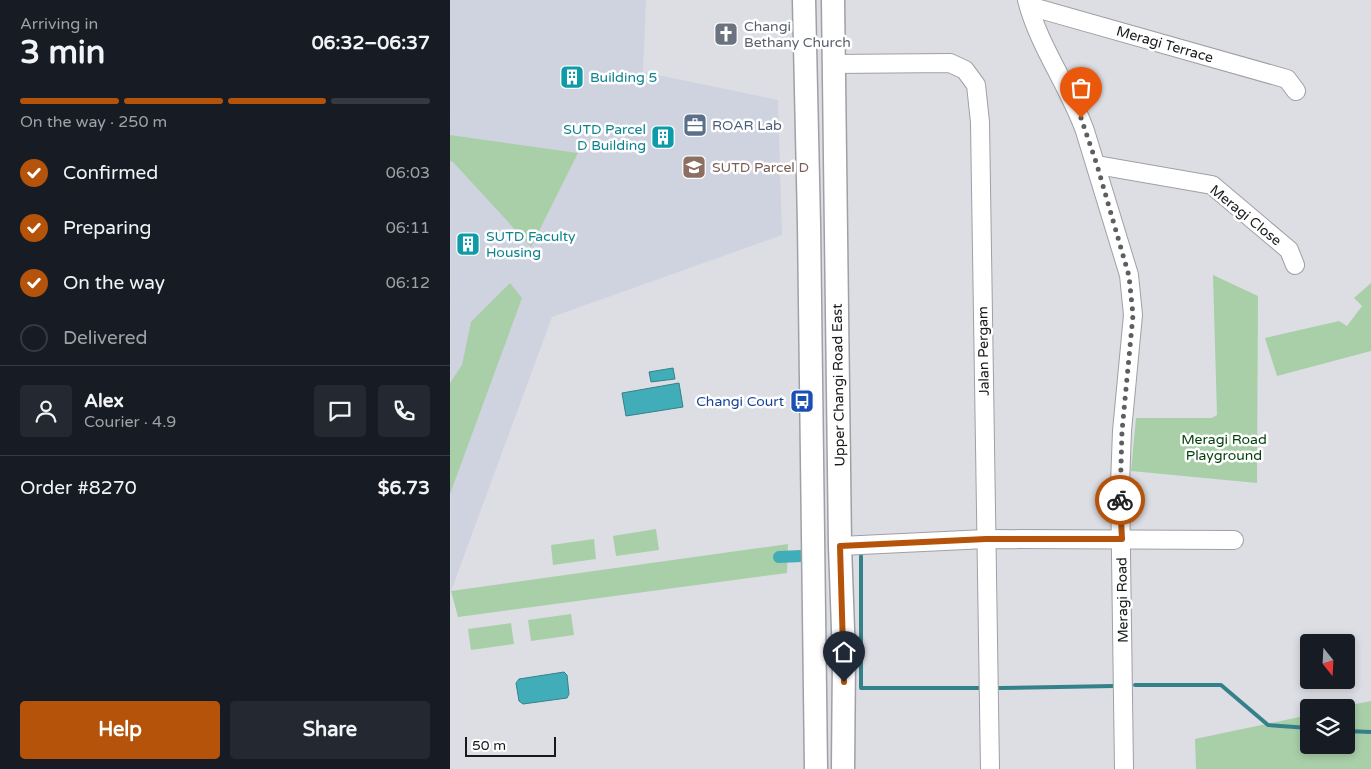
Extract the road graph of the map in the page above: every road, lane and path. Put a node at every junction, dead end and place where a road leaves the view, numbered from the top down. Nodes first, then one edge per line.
1 (804, 0) edge
2 (833, 0) edge
3 (1028, 3) edge
4 (834, 64) junction
5 (1296, 90) dead end
6 (1097, 165) junction
7 (836, 208) junction
8 (809, 224) junction
9 (1295, 265) dead end
10 (986, 539) junction
11 (1122, 539) junction
12 (1234, 540) dead end
13 (840, 546) junction
14 (844, 648) junction
15 (814, 662) junction
16 (816, 769) edge
17 (843, 769) edge
18 (990, 769) edge
19 (1124, 769) edge

1 - 8 main road, Upper Changi Road East
2 - 4 main road, Upper Changi Road East
3 - 5 street, Meragi Terrace
3 - 6 street, Meragi Road
4 - 7 main road, Upper Changi Road East
4 - 10 street, Jalan Pergam
6 - 9 street, Meragi Close
6 - 11 street, Meragi Road
7 - 8 main road
7 - 13 main road, Upper Changi Road East
8 - 15 main road, Upper Changi Road East
10 - 11 street
10 - 13 street
10 - 18 street, Jalan Pergam
11 - 12 street
11 - 19 street, Meragi Road
13 - 14 main road, Upper Changi Road East
14 - 15 main road
14 - 17 main road, Upper Changi Road East
15 - 16 main road, Upper Changi Road East

